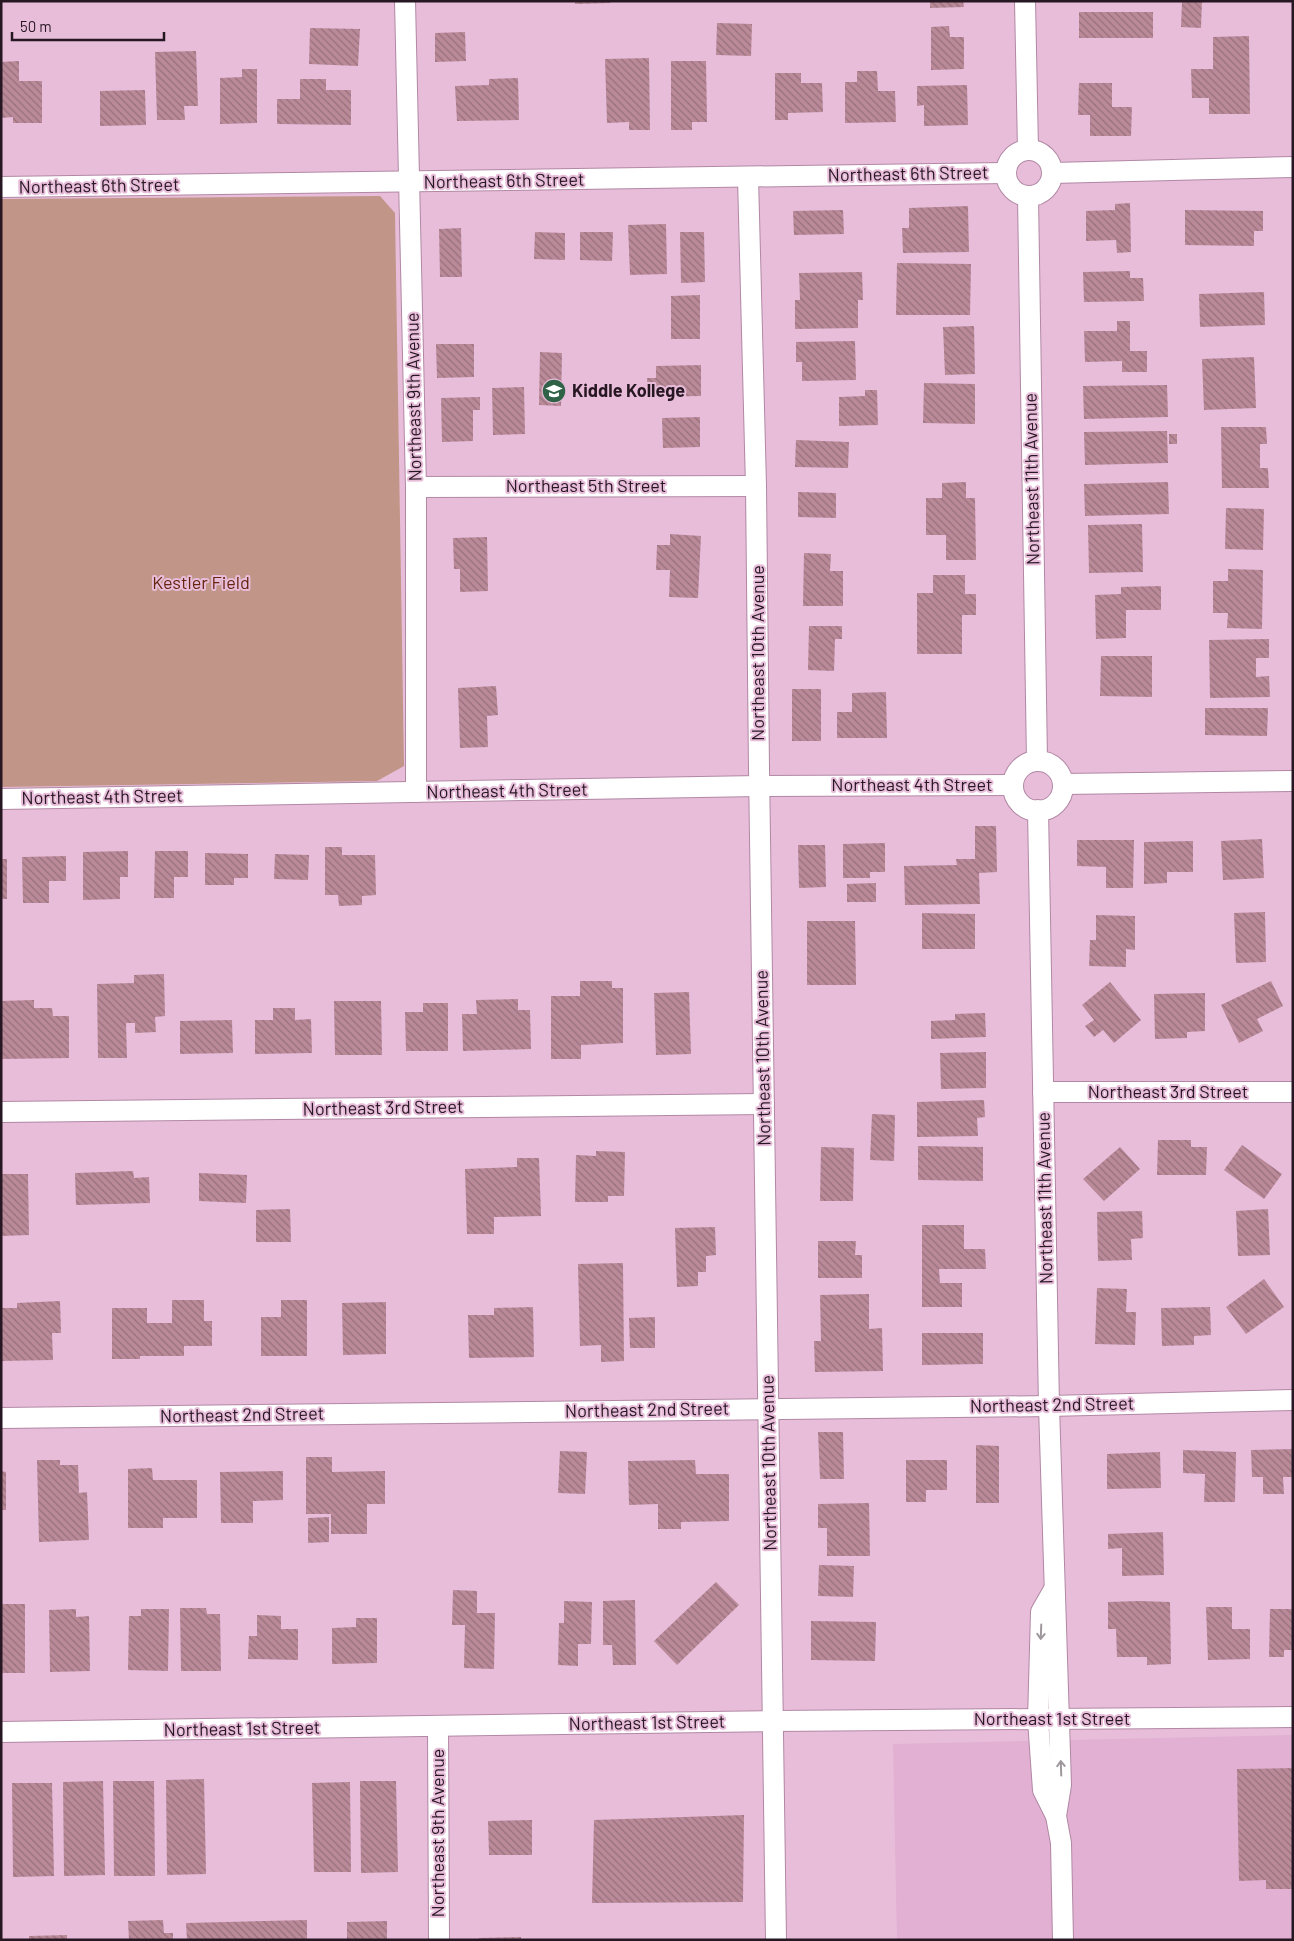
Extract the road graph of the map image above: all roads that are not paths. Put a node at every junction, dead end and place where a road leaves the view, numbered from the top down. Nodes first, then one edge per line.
1 (406, 1) edge
2 (1025, 1) edge
3 (1028, 150) junction
4 (1293, 167) edge
5 (1006, 173) junction
6 (1052, 173) junction
7 (748, 177) junction
8 (410, 183) junction
9 (1, 187) edge
10 (1028, 197) junction
11 (756, 486) junction
12 (416, 487) junction
13 (1038, 761) junction
14 (1293, 781) edge
15 (1063, 784) junction
16 (1013, 785) junction
17 (759, 786) junction
18 (416, 792) junction
19 (1, 798) edge
20 (1038, 810) junction
21 (1043, 1092) junction
22 (1293, 1092) edge
23 (764, 1104) junction
24 (1, 1112) edge
25 (1293, 1400) edge
26 (1049, 1406) junction
27 (768, 1409) junction
28 (1, 1418) edge
29 (1055, 1587) junction
30 (1293, 1717) edge
31 (773, 1720) junction
32 (1038, 1720) junction
33 (1059, 1720) junction
34 (438, 1727) junction
35 (1, 1732) edge
36 (1056, 1816) junction
37 (439, 1940) edge
38 (776, 1940) edge
39 (1063, 1940) edge

1 - 8 street, Northeast 9th Avenue
2 - 3 street
3 - 5 street
3 - 6 street
4 - 6 street
5 - 7 street, Northeast 6th Street
5 - 10 street
6 - 10 street
7 - 8 street, Northeast 6th Street
7 - 11 street, Northeast 10th Avenue
8 - 9 street, Northeast 6th Street
8 - 12 street, Northeast 9th Avenue
10 - 13 street, Northeast 11th Avenue
11 - 12 street, Northeast 5th Street
11 - 17 street, Northeast 10th Avenue
12 - 18 street, Northeast 9th Avenue
13 - 15 street
13 - 16 street
14 - 15 street
15 - 20 street
16 - 17 street, Northeast 4th Street
16 - 20 street
17 - 18 street, Northeast 4th Street
17 - 23 street, Northeast 10th Avenue
18 - 19 street, Northeast 4th Street
20 - 21 street, Northeast 11th Avenue
21 - 22 street, Northeast 3rd Street
21 - 26 street, Northeast 11th Avenue
23 - 24 street, Northeast 3rd Street
23 - 27 street, Northeast 10th Avenue
25 - 26 street, Northeast 2nd Street
26 - 27 street, Northeast 2nd Street
26 - 29 street, Northeast 11th Avenue
27 - 28 street, Northeast 2nd Street
27 - 31 street, Northeast 10th Avenue
29 -> 32 street, Northeast 11th Avenue
29 - 33 street, Northeast 11th Avenue
30 - 33 street, Northeast 1st Street
31 - 32 street, Northeast 1st Street
31 - 34 street, Northeast 1st Street
31 - 38 street, Northeast 10th Avenue
32 - 33 street, Northeast 1st Street
32 - 36 street, Northeast 11th Avenue
36 -> 33 street, Northeast 11th Avenue
34 - 35 street, Northeast 1st Street
34 - 37 street, Northeast 9th Avenue
36 - 39 street, Northeast 11th Avenue

